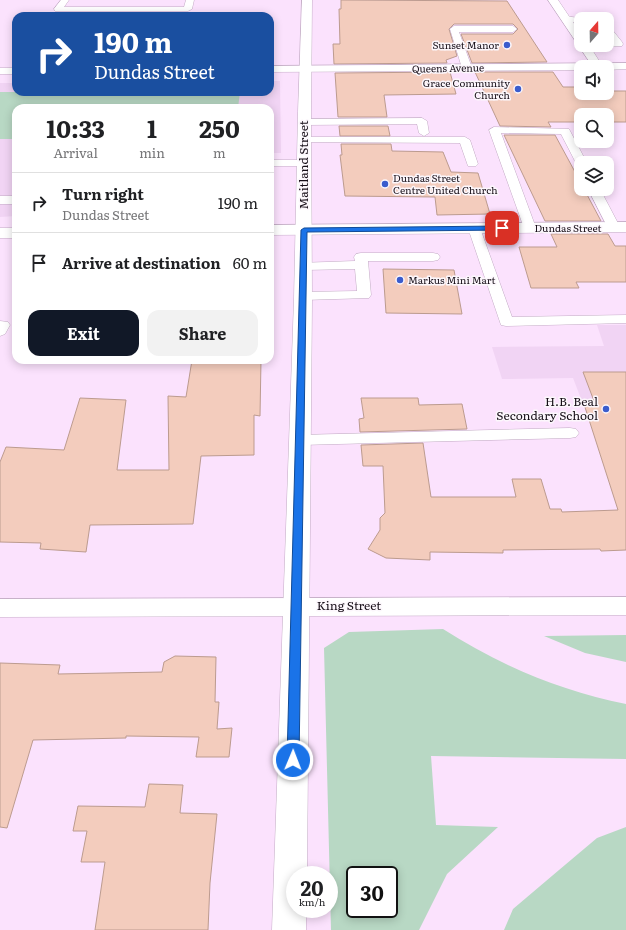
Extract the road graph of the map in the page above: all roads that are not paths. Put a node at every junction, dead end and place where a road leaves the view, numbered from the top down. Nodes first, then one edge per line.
1 (65, 0) edge
2 (190, 0) edge
3 (307, 0) edge
4 (553, 0) edge
5 (138, 12) edge
6 (566, 19) junction
7 (574, 20) edge
8 (513, 29) dead end
9 (574, 31) edge
10 (614, 38) edge
11 (614, 44) edge
12 (574, 66) edge
13 (614, 66) edge
14 (626, 66) edge
15 (467, 68) junction
16 (274, 69) edge
17 (304, 69) junction
18 (0, 71) edge
19 (12, 71) edge
20 (304, 131) junction
21 (424, 133) dead end
22 (578, 156) edge
23 (274, 163) edge
24 (304, 163) junction
25 (472, 164) dead end
26 (599, 196) edge
27 (0, 200) edge
28 (12, 200) edge
29 (620, 227) edge
30 (474, 228) junction
31 (530, 228) junction
32 (274, 230) edge
33 (304, 230) junction
34 (0, 233) edge
35 (12, 233) edge
36 (433, 257) dead end
37 (361, 265) junction
38 (303, 266) junction
39 (303, 296) junction
40 (626, 319) edge
41 (0, 325) edge
42 (0, 331) edge
43 (570, 433) dead end
44 (300, 440) junction
45 (297, 606) junction
46 (626, 606) edge
47 (0, 608) edge
48 (289, 930) edge

1 - 5 lane
2 - 5 lane
3 - 17 street, Maitland Street
4 - 6 street
6 - 7 lane
6 - 9 street
8 - 15 lane
10 - 11 lane
12 - 15 street, Queens Avenue
13 - 14 street, Queens Avenue
15 - 17 street, Queens Avenue
16 - 17 street, Queens Avenue
17 - 20 street, Maitland Street
18 - 19 street
20 - 21 lane
20 - 24 street, Maitland Street
20 - 25 lane
22 - 31 lane
23 - 24 lane
24 - 33 street, Maitland Street
26 - 29 lane
27 - 28 lane
29 - 31 street, Dundas Street
30 - 31 street, Dundas Street
30 - 33 street, Dundas Street
30 - 40 lane
32 - 33 street, Dundas Street
33 - 38 street, Maitland Street
34 - 35 street
36 - 37 lane
37 - 38 lane
37 - 39 lane
38 - 39 street, Maitland Street
39 - 44 street, Maitland Street
41 - 42 lane
43 - 44 lane
44 - 45 street, Maitland Street
45 - 46 street, King Street
45 - 47 street, King Street
45 - 48 street, Maitland Street

